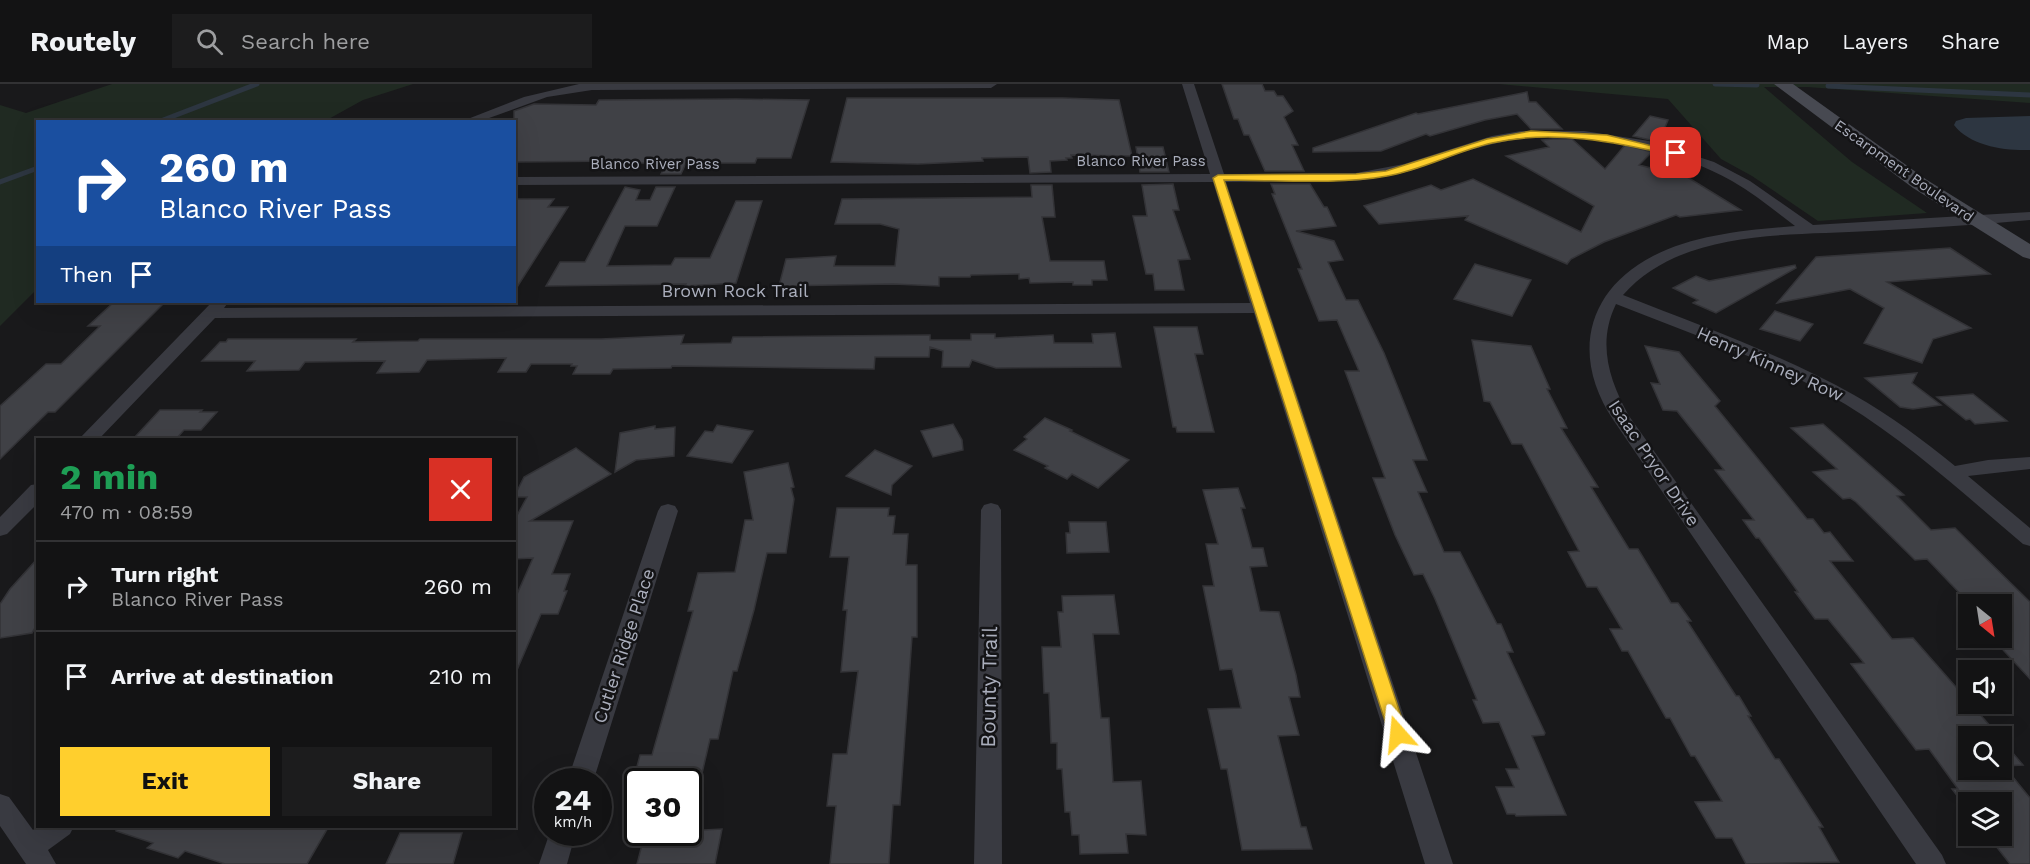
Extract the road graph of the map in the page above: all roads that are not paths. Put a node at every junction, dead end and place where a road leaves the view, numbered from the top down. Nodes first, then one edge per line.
1 (991, 84) edge
2 (1188, 84) edge
3 (1782, 84) edge
4 (1802, 84) edge
5 (471, 120) edge
6 (1218, 178) junction
7 (516, 181) edge
8 (2030, 216) edge
9 (2006, 218) junction
10 (1975, 221) junction
11 (1810, 230) junction
12 (2030, 232) edge
13 (2030, 253) edge
14 (1612, 297) junction
15 (215, 307) edge
16 (1260, 308) junction
17 (89, 438) edge
18 (2030, 463) edge
19 (1949, 473) junction
20 (36, 492) edge
21 (991, 510) dead end
22 (668, 511) dead end
23 (0, 529) edge
24 (2030, 539) edge
25 (585, 768) edge
26 (0, 805) edge
27 (59, 828) edge
28 (559, 846) edge
29 (37, 855) edge
30 (553, 864) edge
31 (988, 864) edge
32 (1439, 864) edge
33 (1932, 864) edge

1 - 5 street
2 - 6 street
3 - 10 main road, Escarpment Boulevard
4 - 9 main road, Escarpment Boulevard
6 - 7 street, Blanco River Pass
6 - 11 street, Blanco River Pass
6 - 16 street
8 - 9 street, Isaac Pryor Drive
9 - 10 street, Isaac Pryor Drive
9 - 12 main road, Escarpment Boulevard
10 - 11 street, Isaac Pryor Drive
10 - 13 main road, Escarpment Boulevard
11 - 14 street, Isaac Pryor Drive
14 - 19 street, Henry Kinney Row
14 - 33 street, Isaac Pryor Drive
15 - 16 street, Brown Rock Trail
15 - 17 street
16 - 32 street
18 - 19 street
19 - 24 street, Henry Kinney Row
20 - 23 street
21 - 31 street, Bounty Trail
22 - 25 street, Cutler Ridge Place
26 - 29 street
27 - 29 street
28 - 30 street

